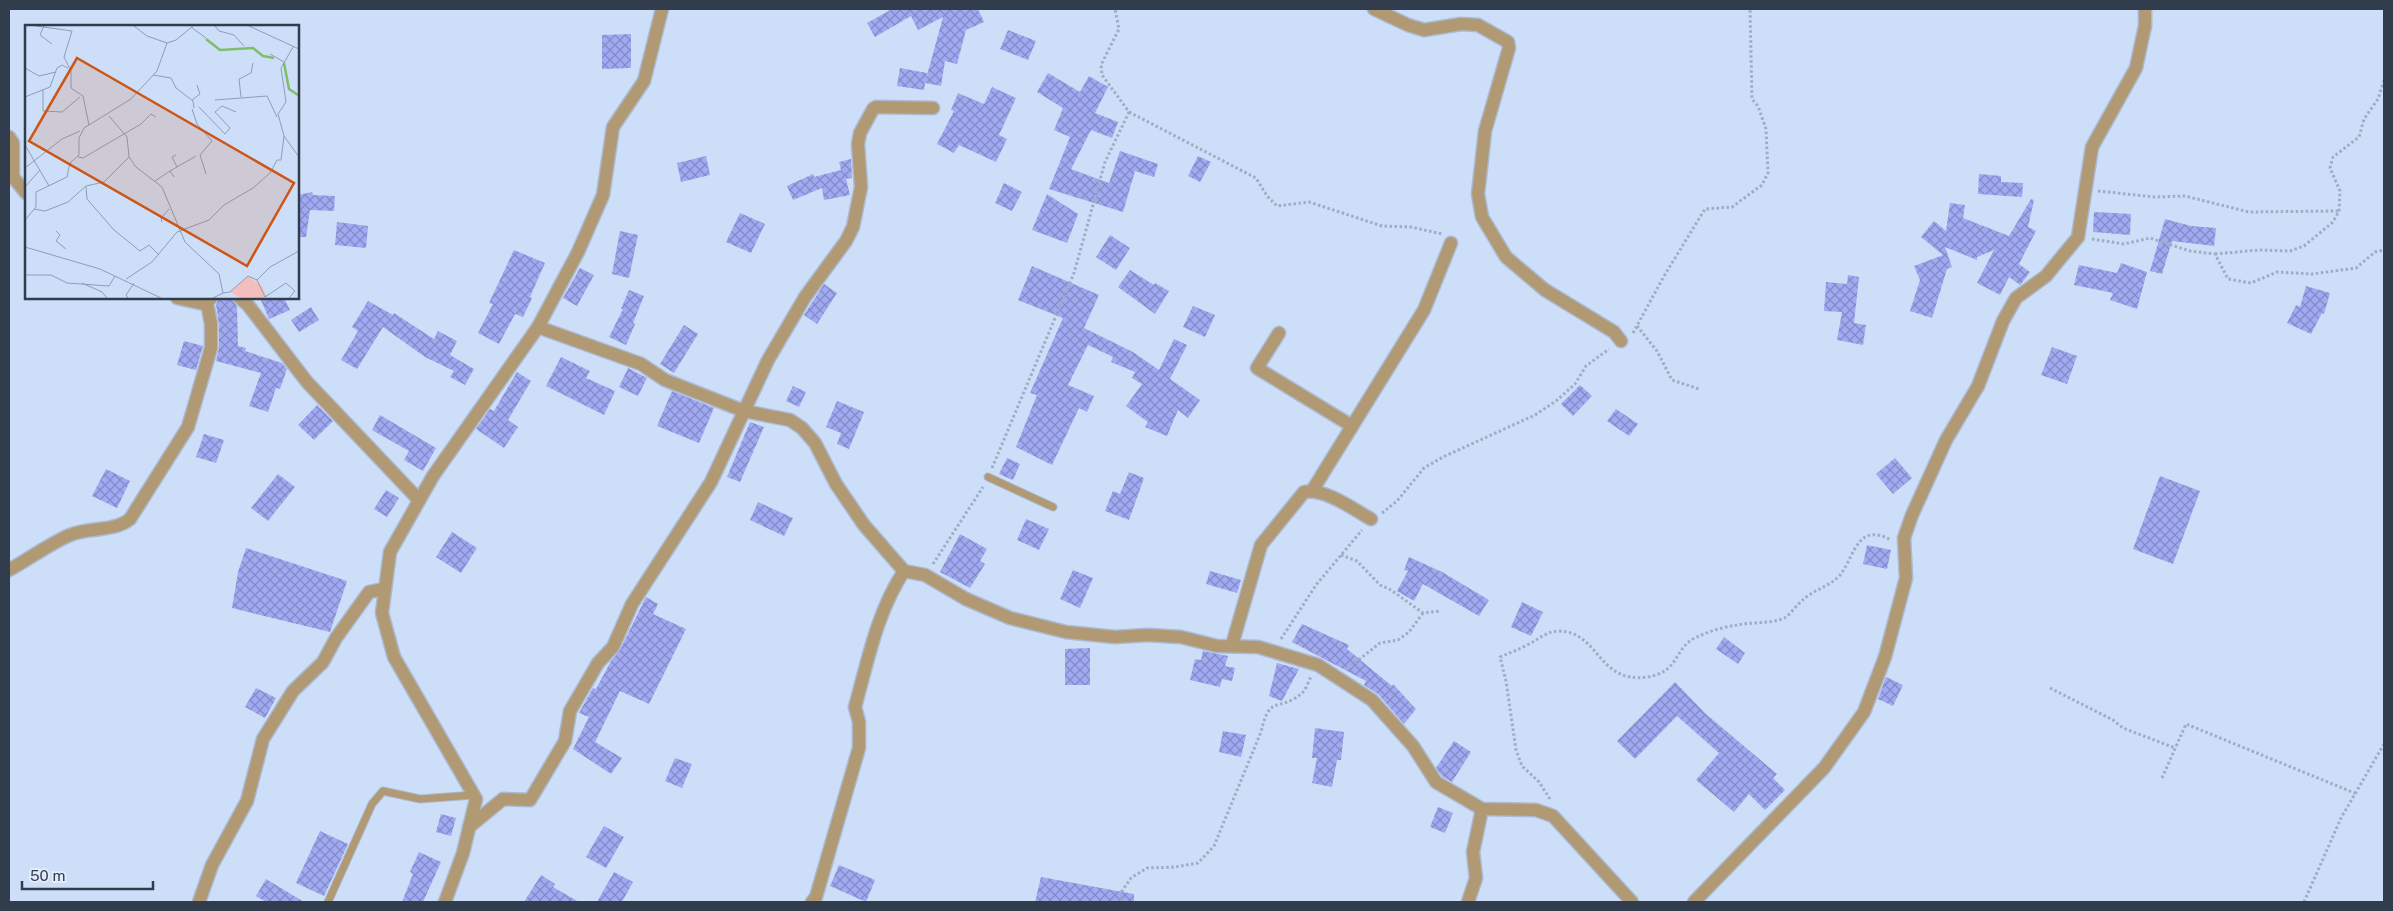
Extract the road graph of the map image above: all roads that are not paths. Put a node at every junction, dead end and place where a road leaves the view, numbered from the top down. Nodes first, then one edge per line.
1 (662, 9) edge
2 (1374, 9) edge
3 (2145, 9) edge
4 (933, 108) dead end
5 (9, 137) edge
6 (25, 192) edge
7 (1451, 243) road end
8 (193, 299) edge
9 (241, 299) edge
10 (209, 300) edge
11 (538, 327) junction
12 (1280, 333) dead end
13 (1621, 341) road end
14 (744, 411) junction
15 (1352, 426) junction
16 (988, 477) road end
17 (1312, 490) junction
18 (420, 500) junction
19 (1053, 507) dead end
20 (1371, 519) road end
21 (9, 570) edge
22 (904, 571) junction
23 (384, 589) junction
24 (1232, 645) junction
25 (474, 795) junction
26 (1482, 809) junction
27 (469, 827) junction
28 (199, 902) edge
29 (328, 902) edge
30 (445, 902) edge
31 (812, 902) edge
32 (1468, 902) edge
33 (1632, 902) edge
34 (1694, 902) edge

1 - 11 street
2 - 13 street
3 - 34 street
4 - 14 street
5 - 6 street
7 - 15 street
8 - 10 street
9 - 18 street
10 - 21 street
11 - 14 street
11 - 18 street
12 - 15 street
14 - 22 street
14 - 27 street
15 - 17 street
16 - 19 lane
17 - 20 street
17 - 24 street
18 - 23 street
22 - 24 street
22 - 31 street
23 - 25 street
23 - 28 street
24 - 26 street
25 - 27 street
25 - 29 lane
26 - 32 street
26 - 33 street
27 - 30 street

